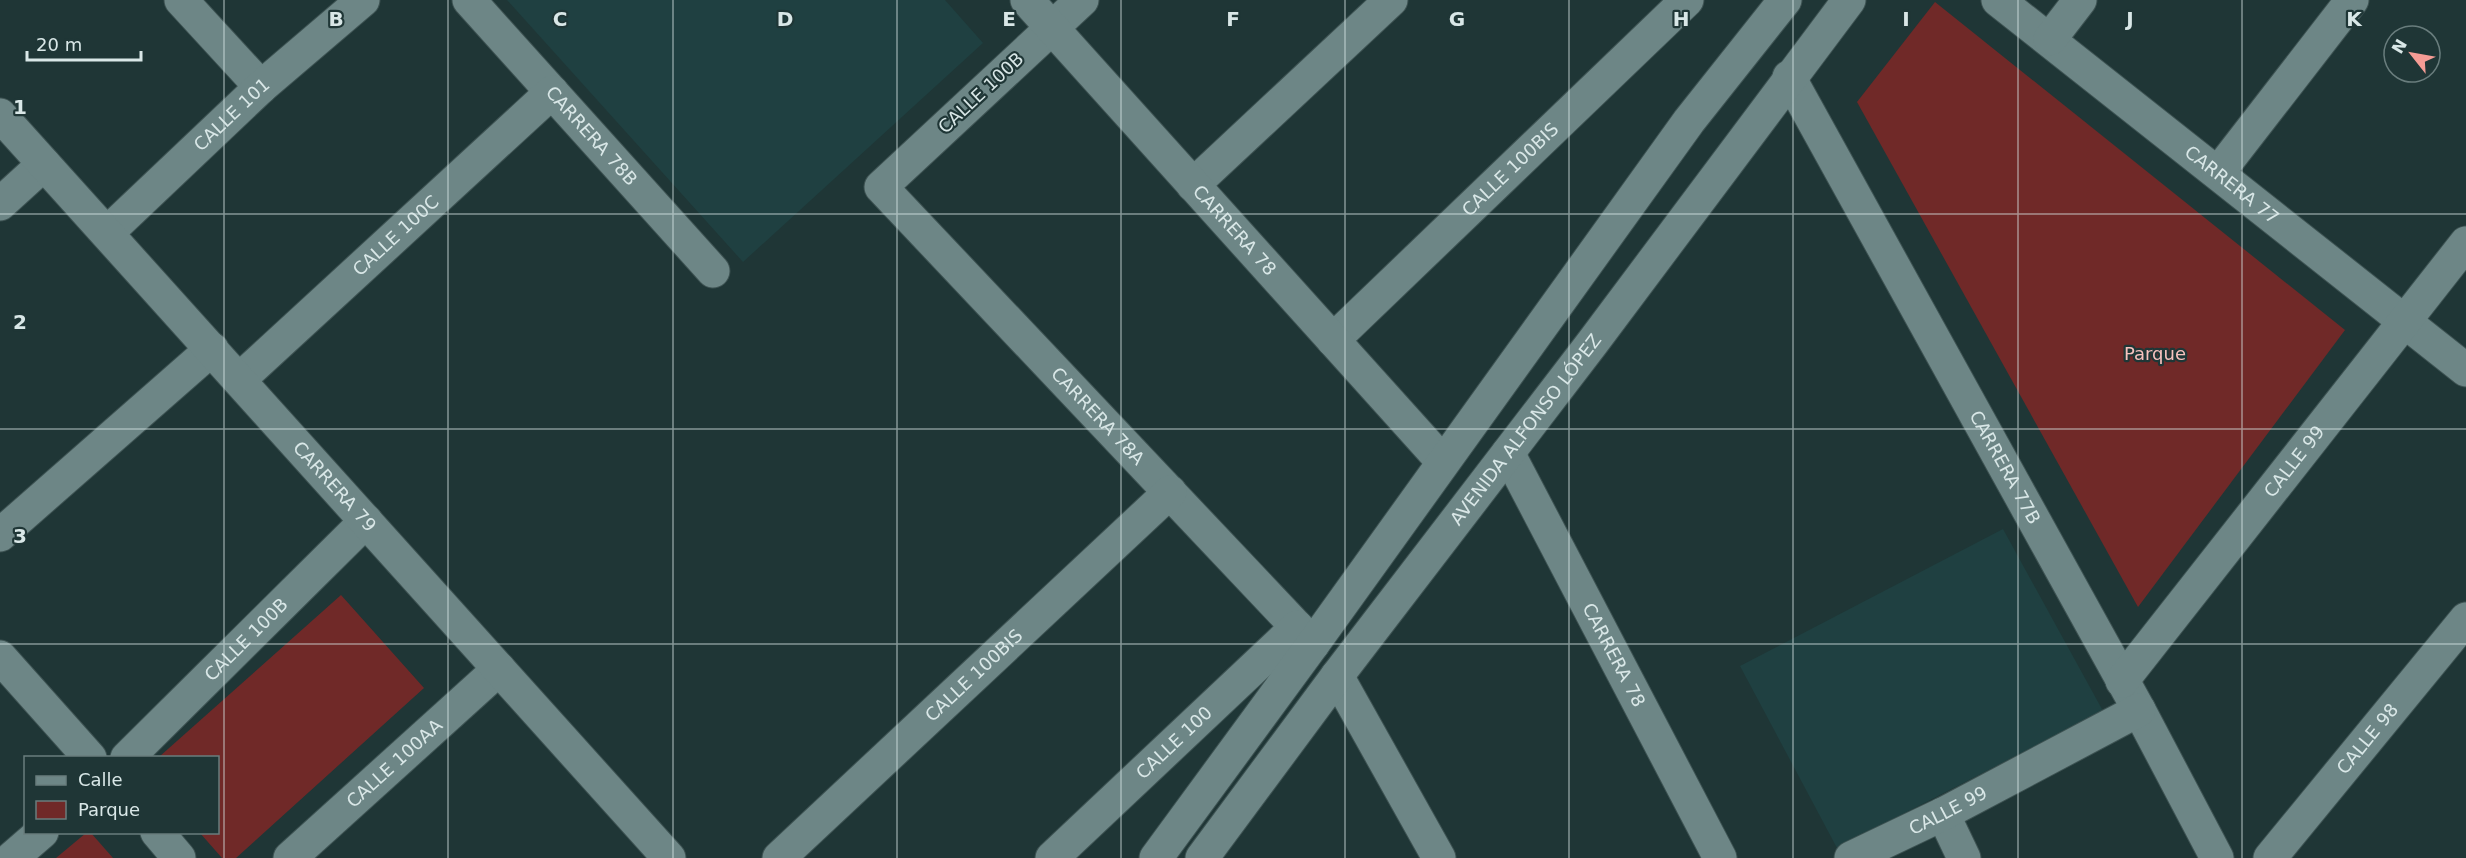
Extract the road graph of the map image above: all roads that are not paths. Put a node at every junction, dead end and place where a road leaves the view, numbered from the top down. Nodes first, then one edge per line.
1 (181, 0) edge
2 (363, 0) edge
3 (469, 0) edge
4 (1027, 0) edge
5 (1082, 0) edge
6 (1390, 0) edge
7 (1687, 0) edge
8 (1785, 0) edge
9 (1849, 0) edge
10 (1998, 0) edge
11 (2080, 0) edge
12 (2352, 0) edge
13 (1051, 27) junction
14 (2050, 39) junction
15 (1789, 78) junction
16 (261, 87) junction
17 (552, 92) junction
18 (0, 115) edge
19 (44, 164) junction
20 (2218, 172) junction
21 (1193, 185) junction
22 (881, 187) joint
23 (0, 204) edge
24 (107, 233) junction
25 (2466, 243) edge
26 (713, 271) dead end
27 (2405, 321) junction
28 (1333, 340) junction
29 (212, 350) junction
30 (2466, 370) edge
31 (239, 380) junction
32 (1508, 453) junction
33 (1443, 462) junction
34 (1170, 492) junction
35 (366, 521) junction
36 (0, 535) edge
37 (2466, 619) edge
38 (1305, 636) junction
39 (0, 657) edge
40 (500, 669) junction
41 (1338, 676) junction
42 (2122, 681) junction
43 (2139, 710) junction
44 (88, 756) edge
45 (129, 756) edge
46 (1943, 814) junction
47 (40, 834) edge
48 (159, 834) edge
49 (12, 858) edge
50 (179, 858) edge
51 (290, 858) edge
52 (669, 858) edge
53 (779, 858) edge
54 (1052, 858) edge
55 (1156, 858) edge
56 (1202, 858) edge
57 (1439, 858) edge
58 (1720, 858) edge
59 (1851, 858) edge
60 (1964, 858) edge
61 (2217, 858) edge
62 (2270, 858) edge

1 - 16 street
2 - 16 street, CALLE 101
3 - 17 street, CARRERA 78B
4 - 13 street, CARRERA 78
5 - 13 street, CALLE 100B
6 - 21 street
7 - 28 street, CALLE 100BIS
8 - 33 street
9 - 15 street, AVENIDA ALFONSO LÓPEZ
10 - 14 street, CARRERA 77
11 - 14 street
12 - 20 street
13 - 21 street, CARRERA 78
13 - 22 street, CALLE 100B
14 - 20 street, CARRERA 77
15 - 32 street, AVENIDA ALFONSO LÓPEZ
15 - 42 street, CARRERA 77B
16 - 24 street, CALLE 101
17 - 26 street, CARRERA 78B
17 - 31 street, CALLE 100C
18 - 19 street, CARRERA 79
19 - 23 street
19 - 24 street, CARRERA 79
20 - 27 street, CARRERA 77
21 - 28 street, CARRERA 78
22 - 34 street, CARRERA 78A
24 - 29 street, CARRERA 79
25 - 27 street, CALLE 99
27 - 30 street, CARRERA 77
27 - 42 street, CALLE 99
28 - 33 street, CARRERA 78
29 - 31 street, CARRERA 79
29 - 36 street
31 - 35 street, CARRERA 79
32 - 41 street, AVENIDA ALFONSO LÓPEZ
32 - 58 street, CARRERA 78
33 - 38 street
34 - 38 street, CARRERA 78A
34 - 53 street, CALLE 100BIS
35 - 40 street, CARRERA 79
35 - 45 street, CALLE 100B
37 - 62 street, CALLE 98
38 - 54 street, CALLE 100
38 - 55 street
39 - 44 street
40 - 51 street, CALLE 100AA
40 - 52 street, CARRERA 79
41 - 56 street, AVENIDA ALFONSO LÓPEZ
41 - 57 street
42 - 43 street, CARRERA 77B
43 - 46 street, CALLE 99
43 - 61 street, CARRERA 77B
46 - 59 street, CALLE 99
46 - 60 street
47 - 49 street
48 - 50 street

